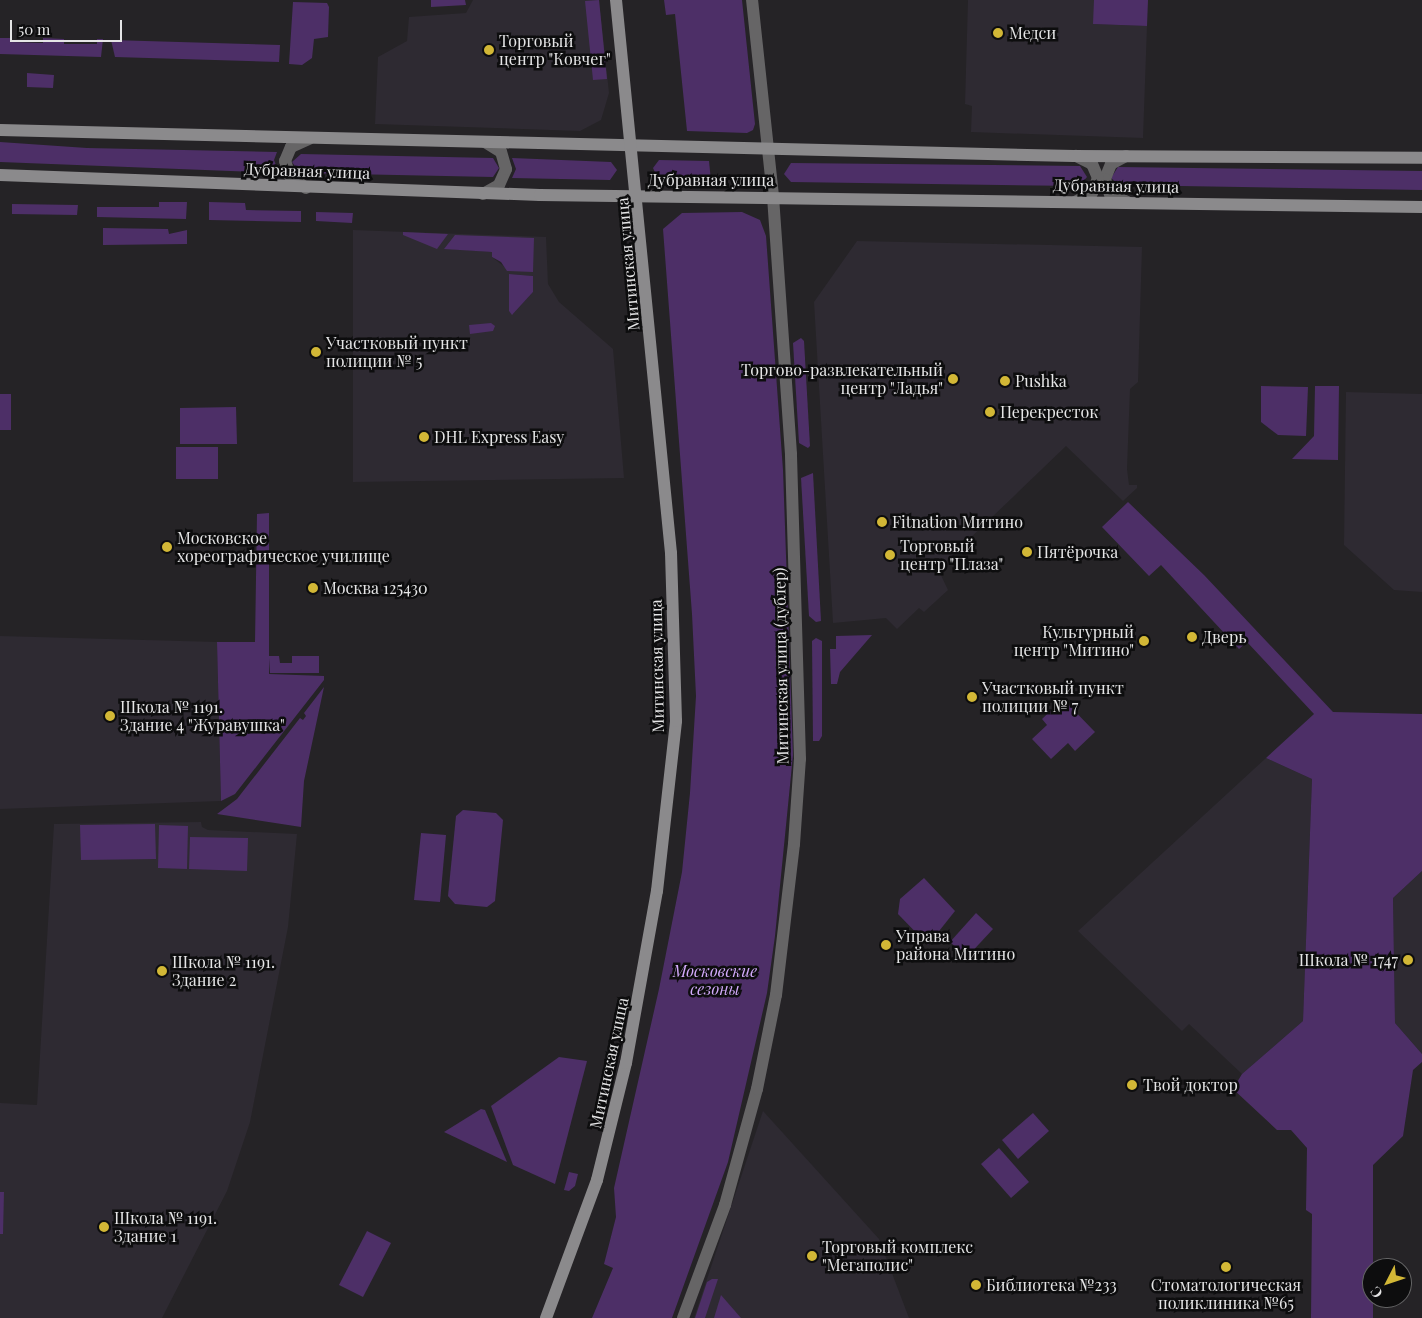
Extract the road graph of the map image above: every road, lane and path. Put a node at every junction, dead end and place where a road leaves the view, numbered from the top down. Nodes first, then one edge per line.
1 (616, 0) edge
2 (752, 0) edge
3 (0, 130) edge
4 (309, 139) junction
5 (484, 142) junction
6 (632, 146) junction
7 (767, 147) junction
8 (1074, 156) junction
9 (1129, 156) junction
10 (1422, 158) edge
11 (0, 176) edge
12 (306, 188) junction
13 (483, 194) junction
14 (773, 196) junction
15 (638, 197) junction
16 (1075, 202) junction
17 (1131, 202) junction
18 (1422, 207) edge
19 (546, 1318) edge
20 (683, 1318) edge

1 - 6 main road, Митинская улица
2 - 7 street, Митинская улица (дублер)
3 - 4 main road, Дубравная улица
4 - 5 main road, Дубравная улица
4 - 12 street
5 - 6 main road, Дубравная улица
5 - 13 street
6 - 7 main road, Дубравная улица
6 - 15 main road, Митинская улица
7 - 8 main road, Дубравная улица
7 - 14 street, Митинская улица (дублер)
8 - 9 main road, Дубравная улица
8 - 16 street
9 - 10 main road, Дубравная улица
9 - 17 street
11 - 12 main road, Дубравная улица
12 - 13 main road, Дубравная улица
13 - 15 main road, Дубравная улица
14 - 15 main road, Дубравная улица
14 - 16 main road, Дубравная улица
14 - 20 street, Митинская улица (дублер)
15 - 19 main road, Митинская улица
16 - 17 main road, Дубравная улица
17 - 18 main road, Дубравная улица

